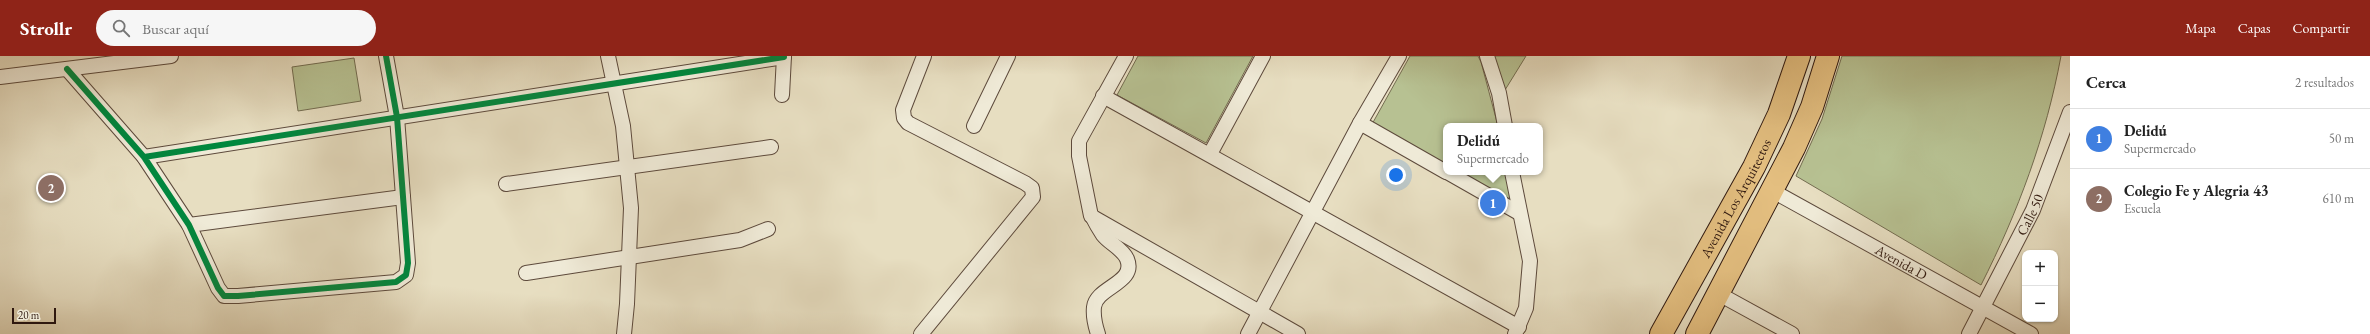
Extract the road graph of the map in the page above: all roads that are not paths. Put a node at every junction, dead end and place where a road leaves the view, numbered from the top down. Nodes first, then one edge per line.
1 (167, 56) edge
2 (386, 56) edge
3 (608, 56) edge
4 (924, 56) edge
5 (1008, 56) edge
6 (1126, 56) edge
7 (1263, 56) edge
8 (1399, 56) edge
9 (1487, 56) edge
10 (1799, 56) edge
11 (1828, 56) edge
12 (784, 57) edge
13 (67, 69) junction
14 (0, 77) edge
15 (614, 84) junction
16 (782, 95) dead end
17 (1103, 96) junction
18 (2070, 112) edge
19 (397, 117) junction
20 (1360, 123) junction
21 (1504, 123) edge
22 (974, 126) dead end
23 (771, 147) dead end
24 (1210, 154) junction
25 (144, 157) junction
26 (627, 167) junction
27 (1443, 170) edge
28 (1451, 175) edge
29 (1513, 175) edge
30 (506, 184) dead end
31 (1771, 190) junction
32 (403, 197) junction
33 (1313, 212) junction
34 (1519, 213) junction
35 (1091, 216) junction
36 (189, 225) junction
37 (768, 229) dead end
38 (629, 257) junction
39 (526, 273) dead end
40 (1719, 294) junction
41 (1983, 306) junction
42 (1260, 312) junction
43 (1517, 330) edge
44 (624, 334) edge
45 (923, 334) edge
46 (1098, 334) edge
47 (1248, 334) edge
48 (1298, 334) edge
49 (1661, 334) edge
50 (1697, 334) edge
51 (1792, 334) edge
52 (1969, 334) edge
53 (2031, 334) edge

1 - 13 street
2 - 19 street
3 - 15 street
4 - 45 street
5 - 22 street
6 - 17 street
7 - 24 street
8 - 20 street
9 - 21 street
10 - 49 main road, Avenida Los Arquitectos
11 - 31 main road, Avenida Los Arquitectos
12 - 15 street
12 - 16 street
13 - 14 street
13 - 25 street
15 - 19 street
15 - 26 street
17 - 24 street
17 - 35 street
18 - 41 street, Calle 50
19 - 25 street
19 - 32 street
20 - 27 street
20 - 33 street
23 - 26 street
24 - 33 street
25 - 36 street
26 - 30 street
26 - 38 street
28 - 34 street
29 - 34 street
31 - 40 main road, Avenida Los Arquitectos
31 - 41 street, Avenida D
32 - 36 street
32 - 36 street
33 - 42 street
33 - 43 street
34 - 43 street
35 - 42 street
35 - 46 street
37 - 38 street
38 - 39 street
38 - 44 street
40 - 50 main road, Avenida Los Arquitectos
40 - 51 street
41 - 52 street, Calle 50
41 - 53 street, Avenida D
42 - 47 street
42 - 48 street

